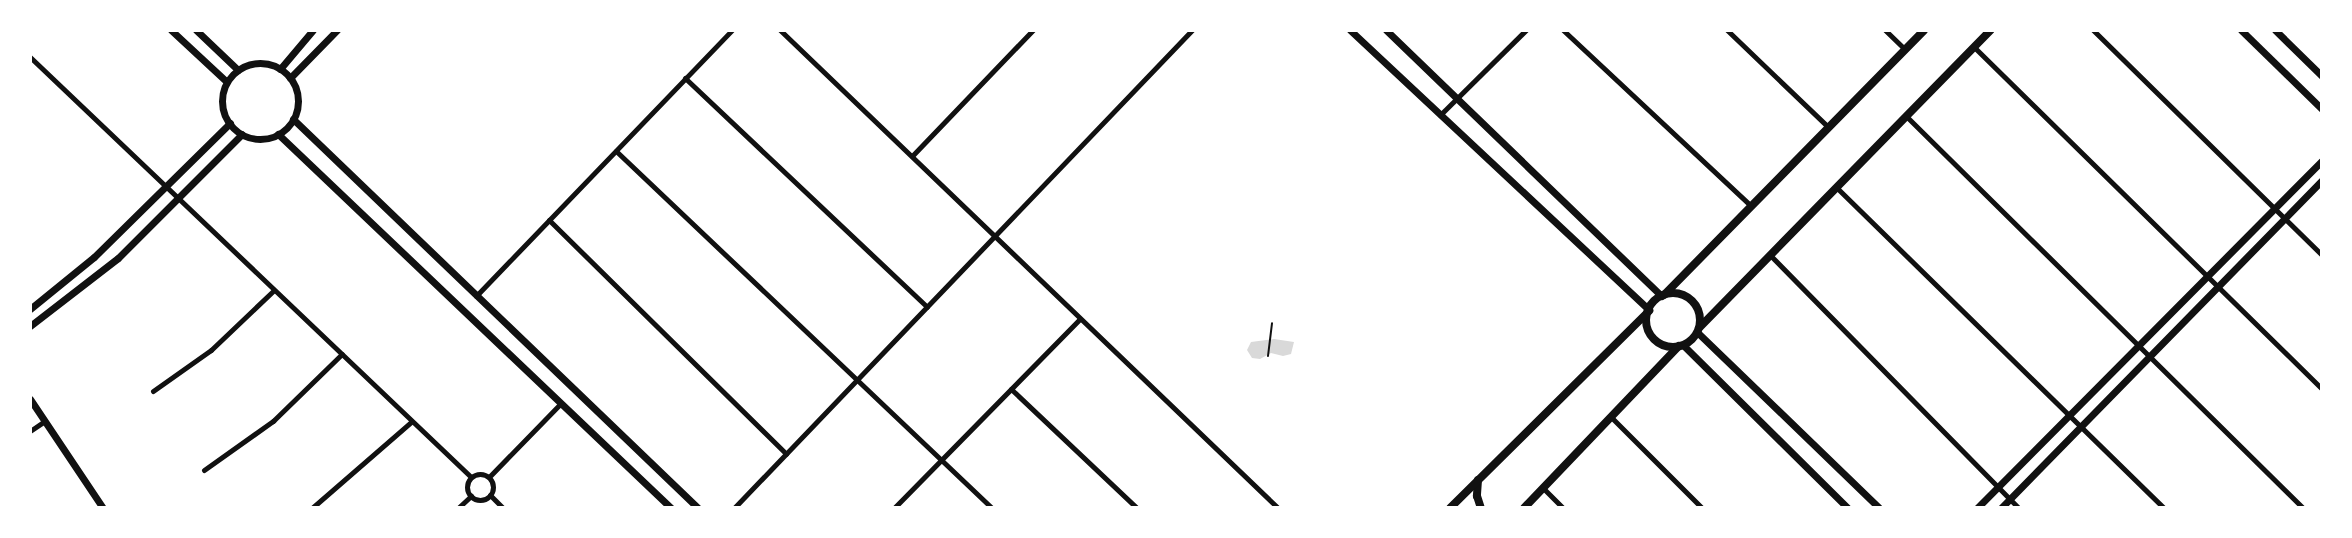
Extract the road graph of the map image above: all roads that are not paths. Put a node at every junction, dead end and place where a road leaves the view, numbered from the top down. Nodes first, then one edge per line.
1 (171, 30) edge
2 (197, 30) edge
3 (313, 30) edge
4 (337, 30) edge
5 (732, 30) edge
6 (780, 30) edge
7 (1033, 30) edge
8 (1350, 30) edge
9 (1386, 30) edge
10 (1526, 30) edge
11 (1563, 30) edge
12 (1727, 30) edge
13 (1885, 30) edge
14 (1924, 30) edge
15 (1991, 30) edge
16 (2093, 30) edge
17 (2241, 30) edge
18 (2275, 30) edge
19 (1187, 31) edge
20 (1974, 47) junction
21 (1905, 49) junction
22 (30, 57) edge
23 (280, 69) junction
24 (238, 70) junction
25 (2322, 76) edge
26 (290, 78) junction
27 (685, 78) junction
28 (227, 82) junction
29 (1458, 98) junction
30 (2322, 109) edge
31 (1440, 115) junction
32 (1906, 116) junction
33 (293, 120) junction
34 (230, 122) junction
35 (1828, 127) junction
36 (242, 134) junction
37 (278, 134) junction
38 (615, 150) junction
39 (912, 156) junction
40 (2322, 160) edge
41 (2322, 180) edge
42 (166, 186) junction
43 (1836, 187) junction
44 (178, 197) junction
45 (1750, 205) junction
46 (2275, 208) junction
47 (2285, 218) junction
48 (549, 220) junction
49 (996, 236) junction
50 (1770, 255) junction
51 (2322, 255) edge
52 (2208, 276) junction
53 (2218, 286) junction
54 (273, 291) junction
55 (476, 296) junction
56 (1662, 296) junction
57 (927, 307) junction
58 (30, 309) edge
59 (1648, 311) junction
60 (1080, 319) junction
61 (30, 326) edge
62 (1698, 330) junction
63 (1681, 345) junction
64 (2137, 347) junction
65 (342, 354) junction
66 (2148, 358) junction
67 (856, 381) junction
68 (1012, 389) junction
69 (2322, 389) edge
70 (153, 391) dead end
71 (30, 399) edge
72 (561, 403) junction
73 (2069, 415) junction
74 (1612, 418) junction
75 (45, 421) junction
76 (411, 422) junction
77 (2081, 427) junction
78 (30, 431) edge
79 (786, 454) junction
80 (941, 459) junction
81 (204, 470) dead end
82 (471, 477) junction
83 (489, 477) junction
84 (1478, 480) junction
85 (1998, 487) junction
86 (1543, 488) junction
87 (490, 495) junction
88 (471, 496) junction
89 (2010, 499) junction
90 (103, 508) edge
91 (313, 508) edge
92 (458, 508) edge
93 (503, 508) edge
94 (671, 508) edge
95 (698, 508) edge
96 (734, 508) edge
97 (894, 508) edge
98 (992, 508) edge
99 (1137, 508) edge
100 (1278, 508) edge
101 (1450, 508) edge
102 (1481, 508) edge
103 (1524, 508) edge
104 (1563, 508) edge
105 (1702, 508) edge
106 (1848, 508) edge
107 (1879, 508) edge
108 (1977, 508) edge
109 (2001, 508) edge
110 (2019, 508) edge
111 (2164, 508) edge
112 (2304, 508) edge

1 - 28 street
2 - 24 street
3 - 23 street
4 - 26 street
5 - 27 street
6 - 39 street
7 - 39 street
8 - 31 street
9 - 29 street
10 - 29 street
11 - 45 street
12 - 35 street
13 - 21 street
14 - 21 main road
15 - 20 main road
16 - 46 street
17 - 30 street
18 - 25 street
19 - 49 street
20 - 32 main road
20 - 52 street
21 - 35 main road
22 - 42 street
23 - 24 street
23 - 26 street
24 - 28 street
26 - 33 street
27 - 38 street
27 - 57 street
28 - 34 street
29 - 31 street
29 - 56 street
31 - 59 street
32 - 43 main road
32 - 64 street
33 - 37 street
33 - 55 street
34 - 36 street
34 - 42 street
35 - 45 main road
36 - 37 street
36 - 44 street
37 - 72 street
38 - 48 street
38 - 67 street
39 - 49 street
40 - 46 street
41 - 47 street
42 - 44 street
42 - 58 street
43 - 50 main road
43 - 73 street
44 - 54 street
44 - 61 street
45 - 56 main road
46 - 47 street
46 - 52 street
47 - 51 street
47 - 53 street
48 - 55 street
48 - 79 street
49 - 57 street
49 - 60 street
50 - 62 main road
50 - 85 street
52 - 53 street
52 - 64 street
53 - 66 street
53 - 69 street
54 - 65 street
54 - 70 street
55 - 95 street
56 - 59 main road
56 - 62 main road
57 - 67 street
59 - 63 main road
59 - 84 main road
60 - 68 street
60 - 100 street
62 - 63 main road
62 - 107 street
63 - 74 main road
63 - 106 street
64 - 66 street
64 - 73 street
65 - 76 street
65 - 81 street
66 - 77 street
66 - 112 street
67 - 79 street
67 - 80 street
68 - 80 street
68 - 99 street
71 - 75 street
72 - 83 street
72 - 94 street
73 - 77 street
73 - 85 street
74 - 86 main road
74 - 105 street
75 - 78 street
75 - 90 street
76 - 82 street
76 - 91 street
77 - 89 street
77 - 111 street
79 - 96 street
80 - 97 street
80 - 98 street
82 - 83 street
82 - 88 street
83 - 87 street
84 - 101 main road
84 - 102 main road
85 - 89 street
85 - 108 street
86 - 103 main road
86 - 104 street
87 - 88 street
87 - 93 street
88 - 92 street
89 - 109 street
89 - 110 street

